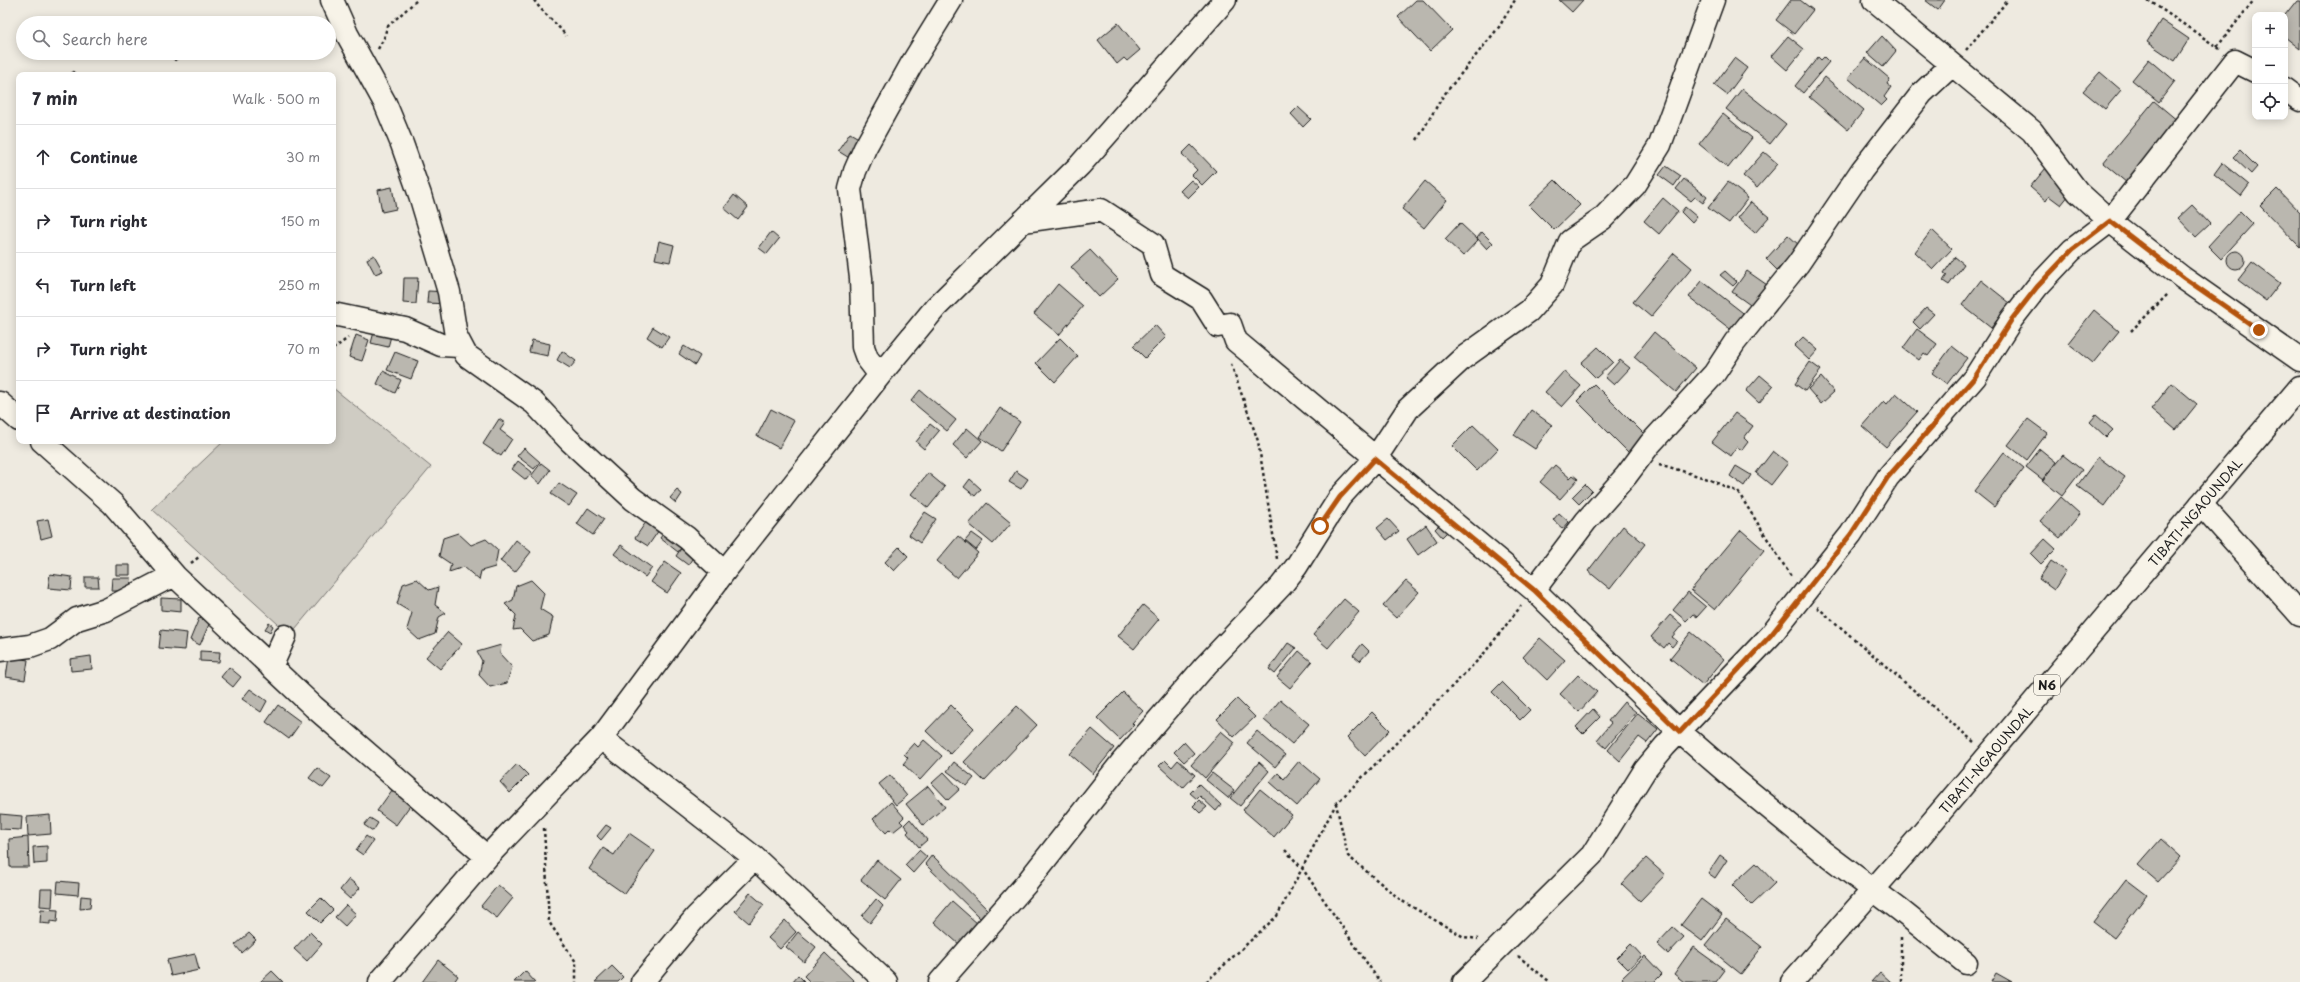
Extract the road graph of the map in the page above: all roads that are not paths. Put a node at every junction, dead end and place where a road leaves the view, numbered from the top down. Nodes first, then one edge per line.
1 (332, 0) edge
2 (951, 0) edge
3 (1225, 0) edge
4 (1713, 0) edge
5 (1874, 0) edge
6 (1952, 65) junction
7 (2252, 70) edge
8 (2288, 90) edge
9 (2300, 100) edge
10 (1023, 221) junction
11 (2110, 221) junction
12 (336, 315) edge
13 (460, 346) junction
14 (2300, 360) edge
15 (880, 375) junction
16 (2300, 386) edge
17 (0, 403) edge
18 (16, 417) edge
19 (45, 444) edge
20 (1375, 459) junction
21 (2201, 504) junction
22 (724, 572) junction
23 (175, 576) junction
24 (1534, 590) junction
25 (2300, 615) edge
26 (285, 636) dead end
27 (0, 650) edge
28 (271, 667) junction
29 (1680, 732) junction
30 (601, 738) junction
31 (487, 857) junction
32 (755, 858) junction
33 (1873, 889) junction
34 (1966, 963) dead end
35 (380, 982) edge
36 (642, 982) edge
37 (886, 982) edge
38 (940, 982) edge
39 (1464, 982) edge
40 (1792, 982) edge

1 - 13 main road
2 - 15 main road
3 - 10 main road
4 - 20 main road
5 - 6 main road
6 - 11 main road
6 - 24 main road
7 - 11 main road
8 - 9 main road
10 - 15 main road
10 - 20 main road
11 - 14 main road
11 - 29 main road
12 - 13 main road
13 - 22 main road
15 - 22 main road
16 - 21 main road, TIBATI-NGAOUNDAL / N6
17 - 18 main road
19 - 23 main road
20 - 24 main road
20 - 38 main road
21 - 25 main road
21 - 33 main road, TIBATI-NGAOUNDAL / N6
22 - 30 main road
23 - 27 main road
23 - 28 main road
24 - 29 main road
26 - 28 main road
28 - 31 main road
29 - 33 main road
29 - 39 main road
30 - 31 main road
30 - 32 main road
31 - 35 main road
32 - 36 main road
32 - 37 main road
33 - 34 main road
33 - 40 main road, TIBATI-NGAOUNDAL / N6

